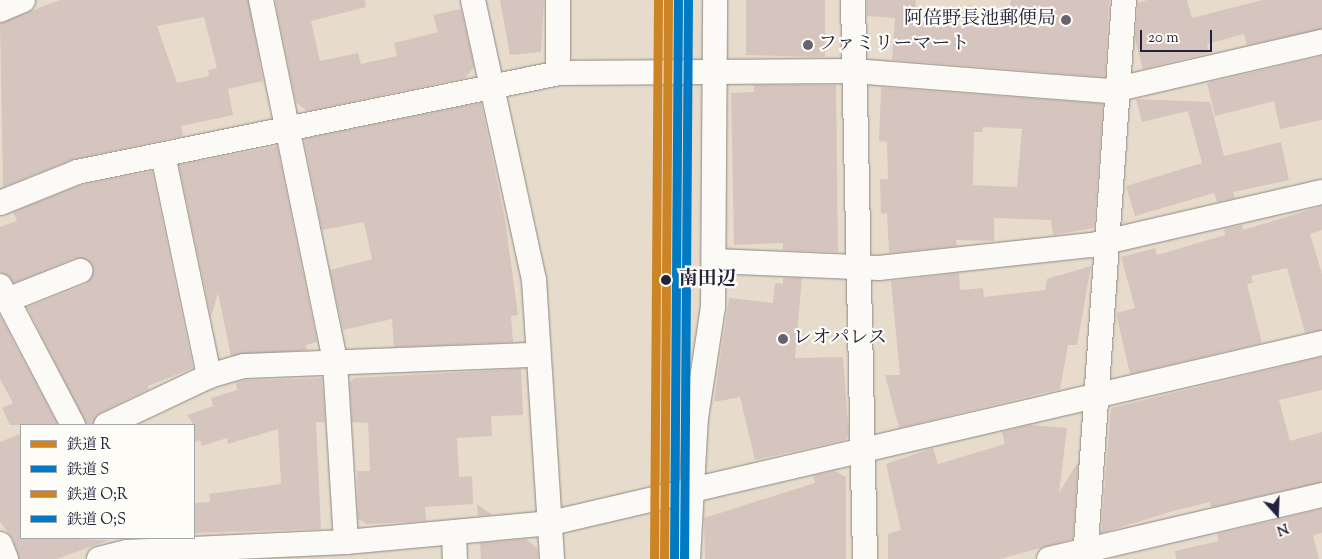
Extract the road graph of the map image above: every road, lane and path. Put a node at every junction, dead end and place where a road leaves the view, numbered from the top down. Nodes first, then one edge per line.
1 (23, 0) edge
2 (261, 0) edge
3 (473, 0) edge
4 (558, 0) edge
5 (715, 0) edge
6 (853, 0) edge
7 (1124, 0) edge
8 (0, 10) edge
9 (1322, 42) edge
10 (854, 71) junction
11 (558, 73) junction
12 (714, 73) junction
13 (492, 85) junction
14 (1118, 89) junction
15 (288, 130) junction
16 (163, 155) junction
17 (1322, 192) edge
18 (0, 203) edge
19 (1105, 243) junction
20 (714, 261) junction
21 (858, 268) junction
22 (80, 271) dead end
23 (4, 293) edge
24 (1322, 343) edge
25 (537, 355) junction
26 (335, 362) junction
27 (209, 376) junction
28 (1093, 397) junction
29 (72, 424) edge
30 (108, 424) edge
31 (863, 452) junction
32 (688, 493) junction
33 (1322, 495) edge
34 (550, 522) junction
35 (454, 533) junction
36 (346, 542) junction
37 (0, 544) edge
38 (126, 550) edge
39 (1084, 555) edge
40 (6, 559) edge
41 (99, 559) edge
42 (454, 559) edge
43 (552, 559) edge
44 (688, 559) edge
45 (865, 559) edge
46 (1049, 559) edge

1 - 8 street
2 - 15 street
3 - 13 street
4 - 11 street
5 - 12 street
6 - 10 street
7 - 14 street
9 - 14 street
10 - 12 street
10 - 14 street
10 - 21 street
11 - 12 street
11 - 13 street
12 - 20 street
13 - 15 street
13 - 25 street
14 - 19 street
15 - 16 street
15 - 26 street
16 - 18 street
16 - 27 street
17 - 19 street
19 - 21 street
19 - 28 street
20 - 21 street
20 - 32 street
21 - 31 street
22 - 23 street
23 - 29 street
24 - 28 street
25 - 26 street
25 - 34 street
26 - 27 street
26 - 36 street
27 - 30 street
28 - 31 street
28 - 39 street
31 - 32 street
31 - 45 street
32 - 34 street
32 - 44 street
33 - 39 street
34 - 35 street
34 - 43 street
35 - 36 street
35 - 42 street
36 - 38 street
37 - 40 street
38 - 41 street
39 - 46 street

